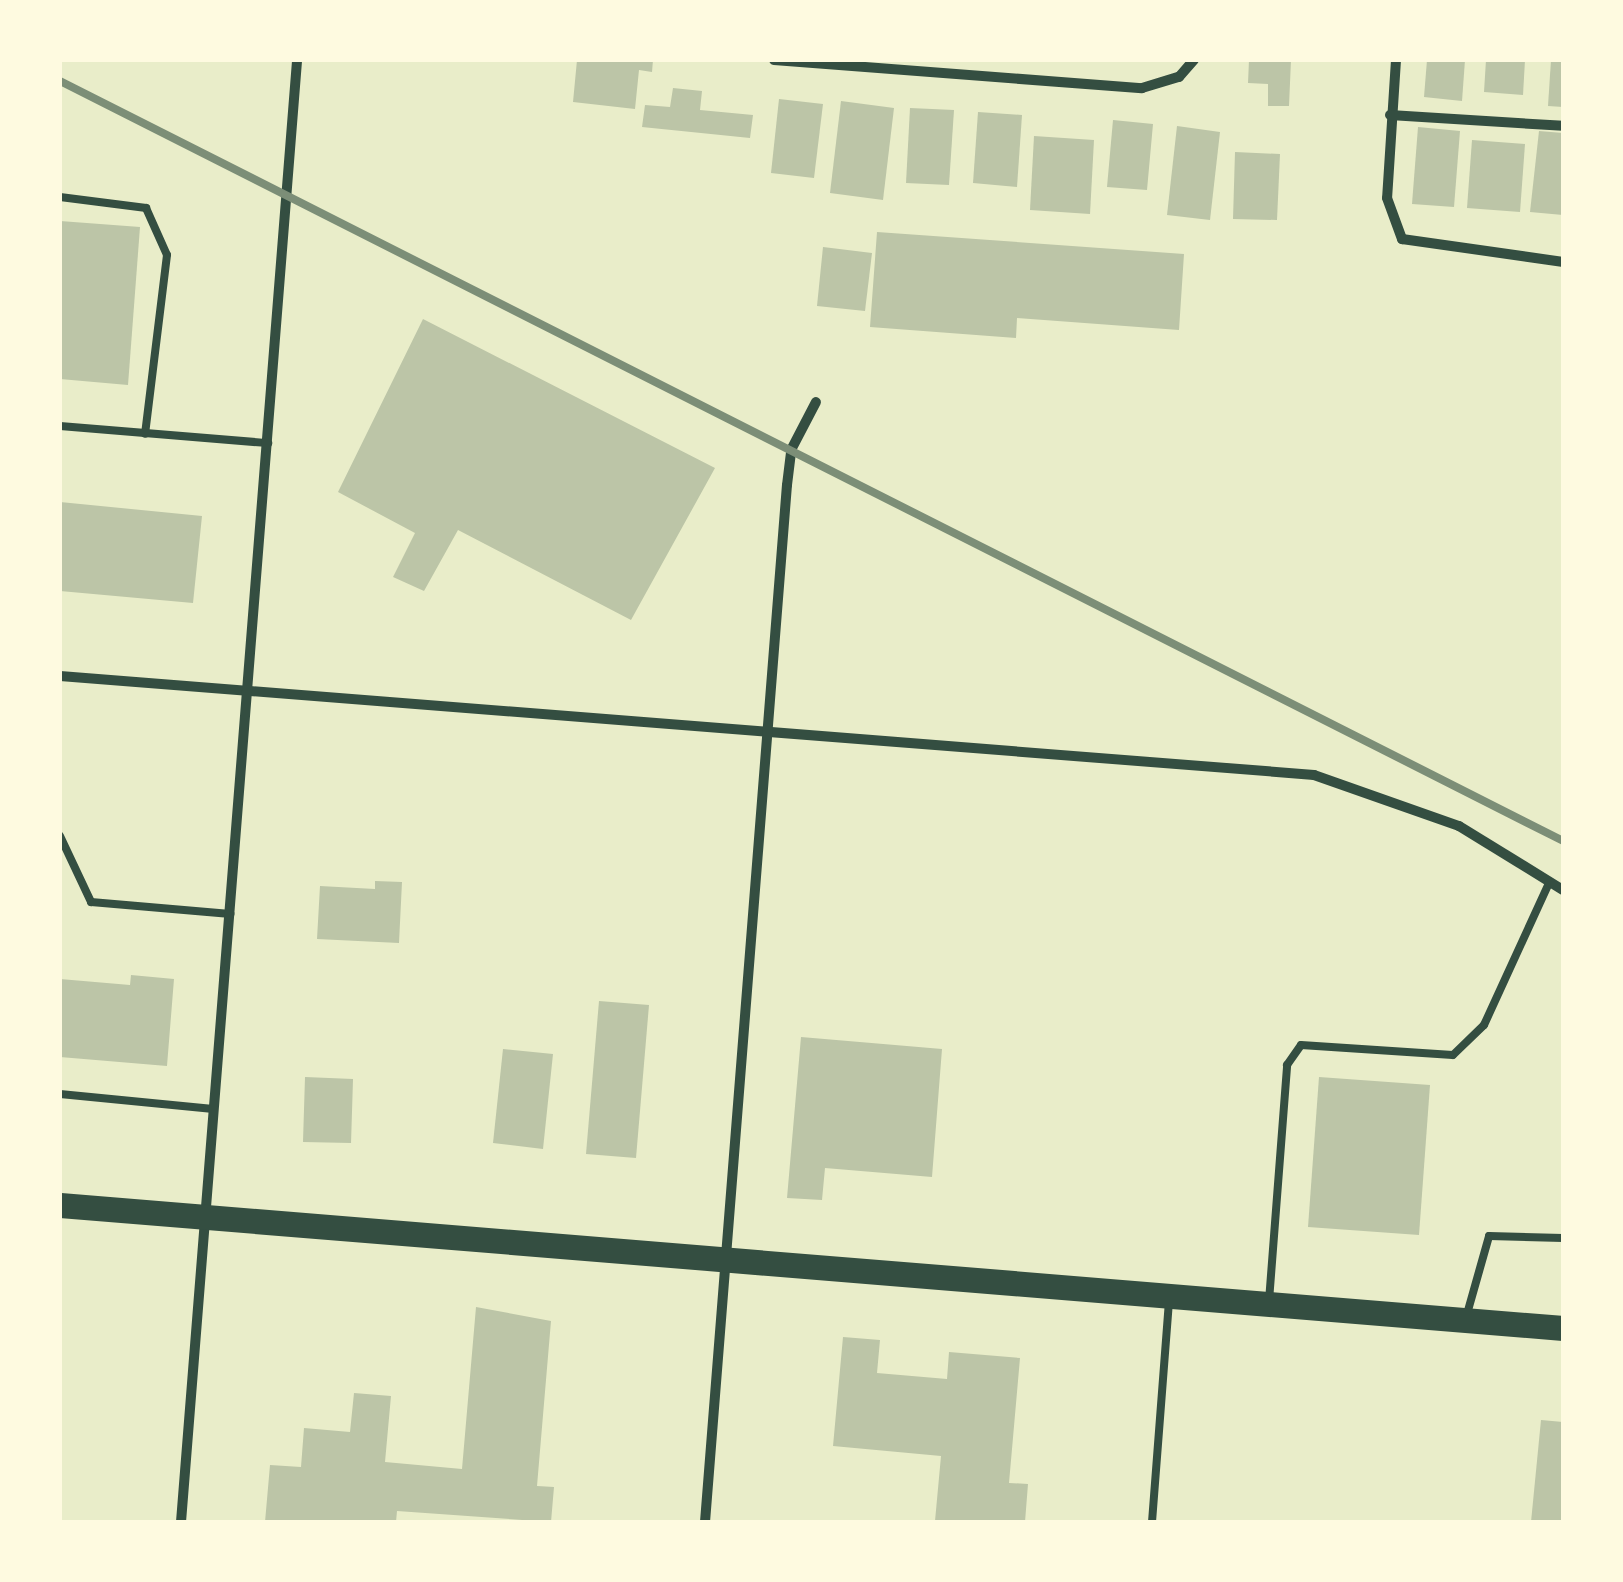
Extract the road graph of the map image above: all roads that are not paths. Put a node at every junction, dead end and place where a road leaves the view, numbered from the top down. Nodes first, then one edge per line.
1 (298, 60) edge
2 (774, 60) edge
3 (1194, 60) edge
4 (1396, 60) edge
5 (1390, 115) junction
6 (1563, 126) edge
7 (60, 198) edge
8 (1563, 262) edge
9 (816, 402) dead end
10 (60, 426) edge
11 (146, 434) junction
12 (268, 443) junction
13 (60, 676) edge
14 (248, 694) junction
15 (766, 728) junction
16 (60, 836) edge
17 (1550, 881) junction
18 (1563, 890) edge
19 (230, 914) junction
20 (60, 1094) edge
21 (214, 1109) junction
22 (60, 1205) edge
23 (204, 1216) junction
24 (1563, 1238) edge
25 (724, 1257) junction
26 (1170, 1294) junction
27 (1269, 1303) junction
28 (1465, 1320) junction
29 (1563, 1328) edge
30 (182, 1522) edge
31 (705, 1522) edge
32 (1152, 1522) edge

1 - 12 street
2 - 3 street
4 - 5 street
5 - 6 street
5 - 8 street
7 - 11 lane
9 - 15 street
10 - 11 lane
11 - 12 lane
12 - 14 street
13 - 14 street
14 - 15 street
14 - 19 street
15 - 17 street
15 - 25 street
16 - 19 lane
17 - 18 street
17 - 27 lane
19 - 21 street
20 - 21 lane
21 - 23 street
22 - 23 main road
23 - 25 main road
23 - 30 street
24 - 28 lane
25 - 26 main road
25 - 31 street
26 - 27 main road
26 - 32 lane
27 - 28 main road
28 - 29 main road

